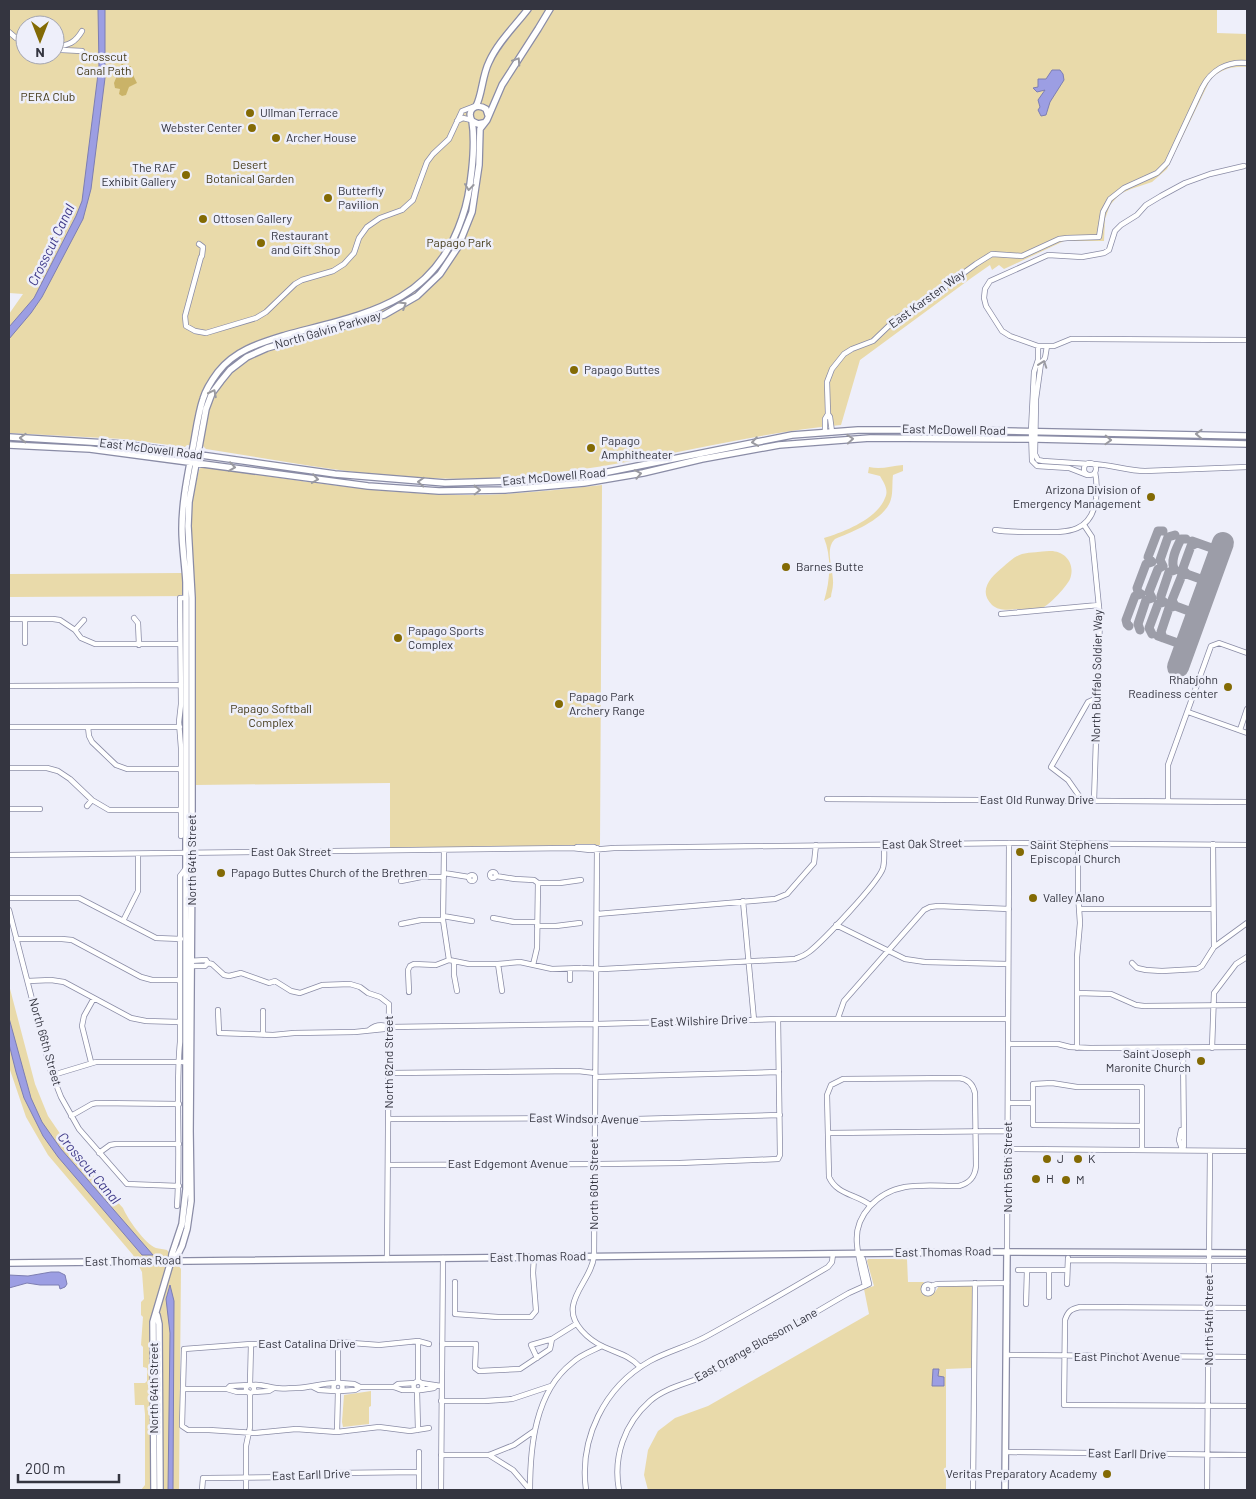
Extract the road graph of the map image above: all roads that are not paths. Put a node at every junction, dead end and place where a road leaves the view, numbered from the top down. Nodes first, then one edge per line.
1 (528, 9) edge
2 (550, 9) edge
3 (82, 31) dead end
4 (65, 45) edge
5 (65, 50) edge
6 (82, 51) dead end
7 (1247, 64) edge
8 (475, 106) junction
9 (488, 117) junction
10 (457, 121) junction
11 (471, 121) junction
12 (483, 123) junction
13 (1244, 166) dead end
14 (198, 244) dead end
15 (1247, 340) edge
16 (1038, 346) junction
17 (1047, 346) junction
18 (1034, 431) junction
19 (829, 432) junction
20 (1247, 436) edge
21 (9, 437) edge
22 (38, 438) junction
23 (1034, 439) junction
24 (109, 443) junction
25 (1247, 444) edge
26 (9, 445) edge
27 (781, 445) junction
28 (71, 448) junction
29 (195, 454) junction
30 (193, 462) junction
31 (1090, 464) junction
32 (1105, 465) junction
33 (1247, 467) edge
34 (1095, 472) junction
35 (1087, 475) junction
36 (1096, 484) junction
37 (1084, 525) junction
38 (994, 530) dead end
39 (185, 540) junction
40 (186, 598) junction
41 (1099, 605) junction
42 (1001, 614) dead end
43 (134, 618) dead end
44 (9, 619) edge
45 (25, 619) junction
46 (84, 620) dead end
47 (75, 630) junction
48 (81, 638) junction
49 (25, 643) dead end
50 (76, 643) dead end
51 (139, 644) junction
52 (180, 644) junction
53 (1247, 653) edge
54 (181, 685) junction
55 (9, 686) edge
56 (1097, 698) junction
57 (1247, 709) edge
58 (1188, 712) junction
59 (88, 726) junction
60 (189, 726) junction
61 (9, 727) edge
62 (179, 727) junction
63 (1240, 730) junction
64 (1247, 733) edge
65 (9, 768) edge
66 (181, 769) junction
67 (827, 799) dead end
68 (92, 800) junction
69 (1082, 800) junction
70 (1094, 800) junction
71 (1168, 801) junction
72 (1247, 802) edge
73 (87, 806) dead end
74 (9, 809) edge
75 (40, 809) dead end
76 (181, 810) junction
77 (181, 836) dead end
78 (1009, 843) junction
79 (1078, 843) junction
80 (884, 844) junction
81 (1213, 844) junction
82 (1247, 844) edge
83 (816, 845) junction
84 (597, 848) junction
85 (444, 851) junction
86 (190, 853) junction
87 (9, 854) edge
88 (138, 854) junction
89 (187, 867) junction
90 (444, 875) junction
91 (496, 876) dead end
92 (470, 877) dead end
93 (581, 880) dead end
94 (401, 881) dead end
95 (538, 883) junction
96 (9, 898) edge
97 (743, 901) junction
98 (1009, 909) junction
99 (1079, 909) junction
100 (1213, 909) junction
101 (9, 910) edge
102 (597, 914) junction
103 (443, 918) junction
104 (493, 918) dead end
105 (472, 920) dead end
106 (123, 921) junction
107 (580, 923) dead end
108 (1247, 923) edge
109 (400, 924) dead end
110 (537, 924) junction
111 (836, 925) junction
112 (16, 939) junction
113 (181, 939) junction
114 (1214, 947) junction
115 (888, 951) junction
116 (1247, 957) edge
117 (451, 960) junction
118 (748, 961) junction
119 (189, 963) junction
120 (1132, 963) dead end
121 (498, 964) junction
122 (1008, 964) junction
123 (532, 965) junction
124 (570, 969) junction
125 (596, 969) junction
126 (180, 980) junction
127 (570, 980) dead end
128 (28, 981) junction
129 (457, 991) dead end
130 (502, 991) dead end
131 (409, 992) dead end
132 (1078, 993) junction
133 (94, 998) junction
134 (1212, 1006) junction
135 (1247, 1006) edge
136 (218, 1010) dead end
137 (263, 1012) dead end
138 (838, 1018) junction
139 (778, 1019) junction
140 (754, 1020) junction
141 (1008, 1020) junction
142 (180, 1022) junction
143 (596, 1024) junction
144 (389, 1027) junction
145 (263, 1035) junction
146 (1008, 1044) junction
147 (1247, 1047) edge
148 (1077, 1048) junction
149 (1183, 1048) junction
150 (1212, 1048) junction
151 (91, 1062) junction
152 (178, 1062) junction
153 (188, 1062) junction
154 (779, 1072) junction
155 (389, 1073) junction
156 (53, 1075) junction
157 (595, 1075) junction
158 (1032, 1103) junction
159 (179, 1104) junction
160 (1009, 1104) junction
161 (780, 1115) junction
162 (71, 1116) junction
163 (388, 1119) junction
164 (595, 1119) junction
165 (1142, 1126) junction
166 (1008, 1131) junction
167 (976, 1132) junction
168 (828, 1134) junction
169 (179, 1144) junction
170 (1009, 1149) junction
171 (1142, 1150) junction
172 (1182, 1150) junction
173 (1210, 1151) junction
174 (1247, 1151) edge
175 (99, 1153) junction
176 (595, 1164) junction
177 (388, 1165) junction
178 (179, 1186) junction
179 (870, 1205) junction
180 (177, 1206) dead end
181 (1008, 1252) junction
182 (1068, 1252) junction
183 (859, 1253) junction
184 (1209, 1253) junction
185 (1247, 1253) edge
186 (833, 1254) junction
187 (594, 1256) junction
188 (534, 1257) junction
189 (443, 1258) junction
190 (387, 1259) junction
191 (1068, 1260) junction
192 (1209, 1260) junction
193 (171, 1261) junction
194 (1247, 1261) edge
195 (9, 1263) edge
196 (1018, 1270) dead end
197 (1027, 1270) junction
198 (1049, 1270) junction
199 (1067, 1270) junction
200 (455, 1282) dead end
201 (975, 1283) junction
202 (1007, 1283) junction
203 (1067, 1284) dead end
204 (931, 1286) dead end
205 (1049, 1297) dead end
206 (1026, 1304) dead end
207 (1209, 1307) junction
208 (1247, 1308) edge
209 (442, 1314) junction
210 (455, 1314) junction
211 (157, 1316) junction
212 (576, 1324) junction
213 (552, 1338) junction
214 (418, 1341) junction
215 (338, 1342) junction
216 (251, 1344) junction
217 (430, 1344) dead end
218 (442, 1344) junction
219 (602, 1346) junction
220 (1008, 1356) junction
221 (1064, 1356) junction
222 (1209, 1357) junction
223 (1247, 1357) edge
224 (538, 1358) junction
225 (640, 1367) junction
226 (418, 1382) junction
227 (338, 1383) junction
228 (251, 1385) junction
229 (439, 1386) junction
230 (551, 1386) junction
231 (313, 1387) junction
232 (360, 1387) junction
233 (394, 1387) junction
234 (227, 1388) junction
235 (274, 1388) junction
236 (182, 1389) junction
237 (418, 1390) junction
238 (338, 1391) junction
239 (250, 1392) junction
240 (441, 1401) junction
241 (1208, 1406) junction
242 (1247, 1406) edge
243 (429, 1428) dead end
244 (418, 1430) junction
245 (534, 1431) junction
246 (337, 1432) junction
247 (250, 1433) junction
248 (419, 1452) dead end
249 (1006, 1452) junction
250 (441, 1455) junction
251 (489, 1455) junction
252 (1208, 1455) junction
253 (1247, 1455) edge
254 (419, 1472) junction
255 (246, 1477) junction
256 (154, 1490) edge
257 (160, 1490) edge
258 (202, 1490) edge
259 (246, 1490) edge
260 (419, 1490) edge
261 (441, 1490) edge
262 (530, 1490) edge
263 (586, 1490) edge
264 (619, 1490) edge
265 (973, 1490) edge
266 (1005, 1490) edge
267 (1207, 1490) edge

1 - 8 main road
9 -> 2 main road
3 - 4 street
5 - 6 street
7 - 19 street, East Karsten Way
8 - 9 main road
8 - 10 street
8 - 11 main road
9 - 12 main road
10 - 11 street
10 - 14 street
11 - 12 main road
11 -> 29 main road, North Galvin Parkway
29 -> 12 main road, North Galvin Parkway
13 - 16 street
15 - 17 street
16 - 17 street
16 - 18 street
18 -> 17 street
18 - 19 main road, East McDowell Road
20 -> 18 main road, East McDowell Road
18 - 23 street
19 - 27 main road
19 -> 29 main road, East McDowell Road
22 -> 21 main road, East McDowell Road
22 - 24 main road, East McDowell Road
22 - 28 main road
23 -> 25 main road, East McDowell Road
27 -> 23 main road, East McDowell Road
23 - 31 street
23 - 35 street
24 - 28 main road
24 - 29 main road, East McDowell Road
26 - 28 main road, East McDowell Road
30 -> 27 main road, East McDowell Road
28 - 30 main road, East McDowell Road
29 - 30 main road, North 64th Street
30 - 39 main road, North 64th Street
31 - 32 street
31 - 34 street
31 - 35 street
32 - 33 street
32 - 34 street
34 - 35 street
34 - 36 street
35 - 36 street
36 - 37 street
37 - 38 street
37 - 41 street, North Buffalo Soldier Way
39 - 40 main road, North 64th Street
39 - 60 main road, North 64th Street
40 - 52 street, North 64th Street
40 - 60 main road, North 64th Street
41 - 42 street
41 - 56 street, North Buffalo Soldier Way
43 - 51 street
44 - 45 street
45 - 47 street
45 - 49 street
46 - 47 street
47 - 48 street
48 - 50 street
48 - 51 street
51 - 52 street
52 - 54 street, North 64th Street
53 - 58 street
54 - 55 street
54 - 62 street, North 64th Street
56 - 69 street
56 - 70 street, North Buffalo Soldier Way
57 - 63 street
58 - 63 street
58 - 71 street
59 - 61 street
59 - 62 street
59 - 66 street
60 - 62 street
60 - 86 main road, North 64th Street
62 - 66 street, North 64th Street
63 - 64 street
65 - 68 street
66 - 76 street, North 64th Street
67 - 69 street, East Old Runway Drive
68 - 73 street
68 - 76 street
69 - 70 street, East Old Runway Drive
70 - 71 street, East Old Runway Drive
71 - 72 street, East Old Runway Drive
74 - 75 street
76 - 77 street, North 64th Street
78 - 79 street, East Oak Street
78 - 80 street, East Oak Street
78 - 98 street, North 56th Street
79 - 81 street, East Oak Street
79 - 99 street
80 - 83 street, East Oak Street
80 - 111 street
81 - 82 street, East Oak Street
81 - 100 street
83 - 84 street, East Oak Street
83 - 97 street
84 - 85 street, East Oak Street
84 - 102 street, North 60th Street
85 - 86 street, East Oak Street
85 - 90 street
86 - 88 street, East Oak Street
86 - 89 main road, North 64th Street
86 - 119 main road, North 64th Street
87 - 88 street, East Oak Street
88 - 106 street
89 - 113 street, North 64th Street
89 - 119 main road, North 64th Street
90 - 92 street
90 - 94 street
90 - 103 street
91 - 95 street
93 - 95 street
95 - 110 street
96 - 106 street
97 - 102 street
97 - 118 street
98 - 115 street
98 - 122 street, North 56th Street
99 - 100 street
99 - 132 street
100 - 114 street
101 - 112 street, North 66th Street
102 - 125 street, North 60th Street
103 - 105 street
103 - 109 street
103 - 117 street
104 - 110 street
106 - 113 street
107 - 110 street
108 - 114 street
110 - 123 street
111 - 115 street
111 - 118 street
112 - 126 street
112 - 128 street, North 66th Street
113 - 126 street, North 64th Street
114 - 120 street
115 - 122 street
115 - 138 street
116 - 134 street
117 - 121 street
117 - 129 street
117 - 131 street
118 - 125 street
118 - 140 street
119 - 144 street, North 62nd Street
119 - 153 main road, North 64th Street
121 - 123 street
121 - 130 street
122 - 141 street, North 56th Street
123 - 124 street
124 - 125 street
124 - 127 street
125 - 143 street, North 60th Street
126 - 142 street, North 64th Street
128 - 133 street
128 - 156 street, North 66th Street
132 - 134 street
132 - 148 street
133 - 142 street
133 - 151 street
134 - 135 street
134 - 150 street
136 - 145 street, East Wilshire Drive
137 - 145 street
138 - 139 street, East Wilshire Drive
138 - 141 street, East Wilshire Drive
139 - 140 street, East Wilshire Drive
139 - 154 street
140 - 143 street, East Wilshire Drive
141 - 146 street, North 56th Street
142 - 152 street, North 64th Street
143 - 144 street, East Wilshire Drive
143 - 157 street, North 60th Street
144 - 145 street, East Wilshire Drive
144 - 155 street, North 62nd Street
146 - 148 street
146 - 160 street, North 56th Street
147 - 150 street
148 - 149 street
149 - 150 street
149 - 172 street
151 - 152 street
151 - 156 street
152 - 153 street
152 - 159 street, North 64th Street
153 - 193 main road, North 64th Street
154 - 157 street
154 - 161 street
155 - 157 street
155 - 163 street, North 62nd Street
156 - 162 street, North 66th Street
157 - 164 street, North 60th Street
158 - 160 street
158 - 165 street
158 - 165 street
159 - 162 street
159 - 169 street, North 64th Street
160 - 166 street, North 56th Street
161 - 164 street, East Windsor Avenue
161 - 176 street, East Edgemont Avenue
162 - 175 street, North 66th Street
163 - 164 street, East Windsor Avenue
163 - 177 street, North 62nd Street
164 - 176 street, North 60th Street
165 - 171 street
166 - 167 street
166 - 170 street, North 56th Street
167 - 168 street
167 - 168 street
167 - 179 street
168 - 179 street
169 - 175 street
169 - 178 street, North 64th Street
170 - 171 street
170 - 181 street, North 56th Street
171 - 172 street
172 - 173 street
173 - 174 street
173 - 184 street, North 54th Street
175 - 178 street, North 66th Street
176 - 177 street, East Edgemont Avenue
176 - 187 street, North 60th Street
177 - 190 street, North 62nd Street
178 - 180 street, North 64th Street
179 - 183 street
181 - 182 main road, East Thomas Road
181 - 183 main road, East Thomas Road
181 - 202 main road, North 56th Street
182 - 184 main road, East Thomas Road
182 - 191 street
183 - 186 main road, East Thomas Road
183 - 264 street, East Orange Blossom Lane
184 - 185 main road, East Thomas Road
184 - 192 street, North 54th Street
186 - 187 main road, East Thomas Road
186 - 225 street
187 - 188 main road, East Thomas Road
187 - 212 street, North 60th Street
188 - 189 main road, East Thomas Road
188 - 210 street
189 - 190 main road, East Thomas Road
189 - 209 street
190 - 193 main road, East Thomas Road
191 - 192 street
191 - 199 street
192 - 194 street
192 - 207 street, North 54th Street
193 - 195 main road, East Thomas Road
193 - 211 main road, North 64th Street
196 - 197 street
197 - 198 street
197 - 206 street
198 - 199 street
198 - 205 street
199 - 203 street
200 - 210 street
201 - 202 street
201 - 204 street
201 - 265 street
202 - 220 main road, North 56th Street
207 - 208 street
207 - 221 street
207 - 222 street, North 54th Street
209 - 210 street
209 - 218 street
211 - 256 main road, North 64th Street
211 - 257 main road, North 64th Street
212 - 213 street
212 - 219 street
213 - 224 street
213 - 224 street
214 - 215 street, East Catalina Drive
214 - 217 street, East Catalina Drive
214 - 226 street
215 - 216 street, East Catalina Drive
215 - 227 street
216 - 228 street
216 - 236 street, East Catalina Drive
218 - 224 street
218 - 229 street
219 - 225 street
219 - 230 street
220 - 221 street, East Pinchot Avenue
220 - 249 main road, North 56th Street
221 - 222 street, East Pinchot Avenue
221 - 241 street
222 - 223 street, East Pinchot Avenue
222 - 241 street, North 54th Street
225 - 263 street
226 - 229 street
226 - 233 street
226 - 237 street
226 - 237 street
227 - 231 street
227 - 232 street
227 - 238 street
227 - 238 street
228 - 234 street
228 - 235 street
228 - 239 street
229 - 237 street
229 - 240 street
230 - 240 street
230 - 245 street
231 - 235 street
231 - 238 street
232 - 233 street
232 - 238 street
233 - 237 street
234 - 236 street
234 - 239 street
235 - 239 street
236 - 247 street
237 - 244 street
238 - 246 street
239 - 247 street
240 - 250 street
241 - 242 street
241 - 252 street, North 54th Street
243 - 244 street
244 - 246 street
245 - 251 street
245 - 262 street
246 - 247 street
247 - 255 street
248 - 254 street
249 - 252 street, East Earll Drive
249 - 266 main road, North 56th Street
250 - 251 street
250 - 261 street
251 - 262 street
252 - 253 street, East Earll Drive
252 - 267 street, North 54th Street
254 - 255 street, East Earll Drive
254 - 260 street
255 - 258 street, East Earll Drive
255 - 259 street

